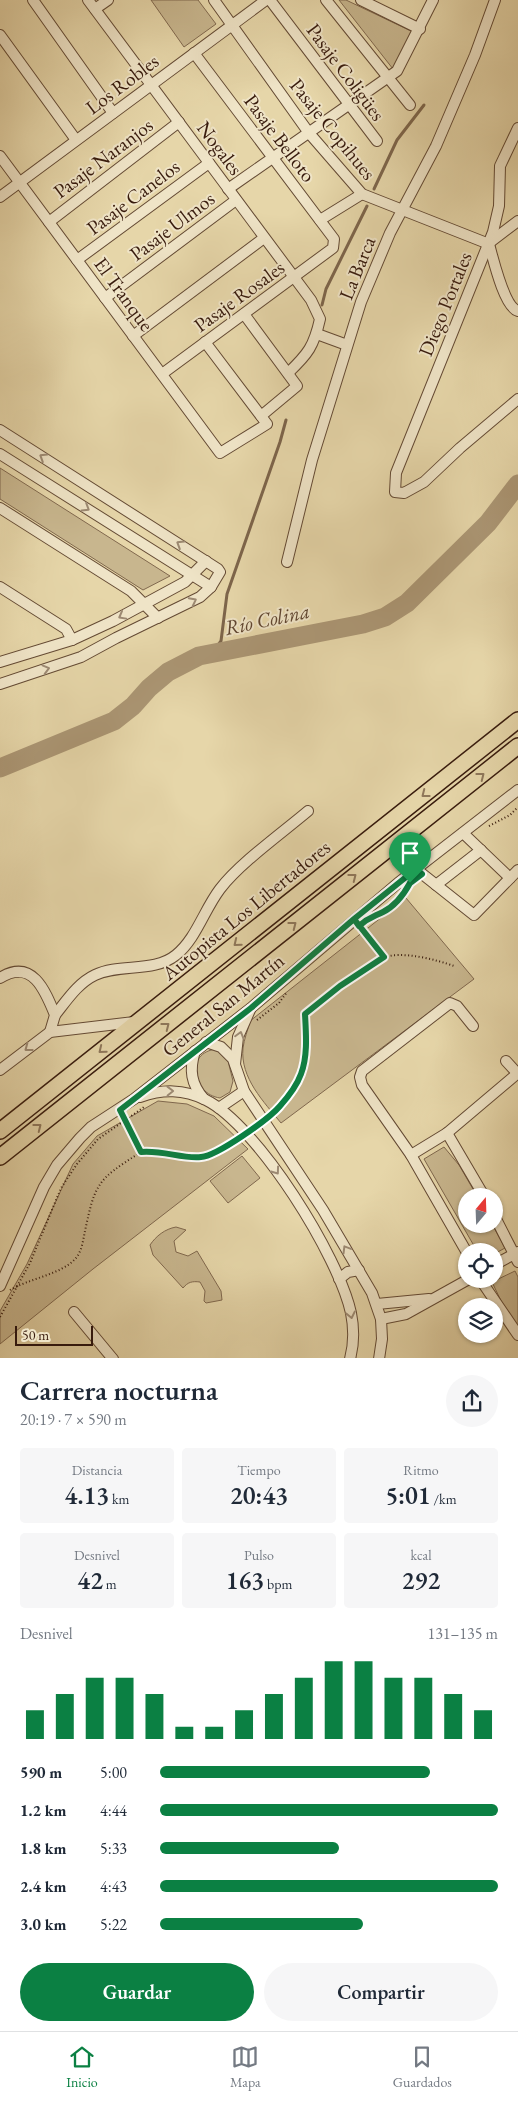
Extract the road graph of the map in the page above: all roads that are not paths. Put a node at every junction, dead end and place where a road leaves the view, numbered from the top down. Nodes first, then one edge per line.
1 (33, 0) edge
2 (88, 0) edge
3 (108, 0) edge
4 (214, 0) edge
5 (266, 0) edge
6 (270, 0) edge
7 (326, 0) edge
8 (361, 0) edge
9 (433, 0) edge
10 (495, 0) edge
11 (95, 9) junction
12 (232, 24) junction
13 (420, 29) junction
14 (0, 35) edge
15 (194, 53) junction
16 (388, 78) junction
17 (151, 85) junction
18 (349, 105) junction
19 (410, 105) dead end
20 (113, 113) junction
21 (179, 122) junction
22 (518, 128) edge
23 (309, 133) junction
24 (76, 140) junction
25 (377, 141) dead end
26 (0, 156) edge
27 (273, 158) junction
28 (209, 163) junction
29 (20, 182) junction
30 (228, 189) junction
31 (362, 194) junction
32 (0, 197) edge
33 (236, 200) junction
34 (401, 211) junction
35 (320, 220) junction
36 (518, 221) edge
37 (49, 222) junction
38 (264, 238) junction
39 (488, 244) junction
40 (335, 245) joint
41 (77, 260) junction
42 (294, 277) junction
43 (105, 298) junction
44 (518, 311) edge
45 (244, 314) junction
46 (317, 334) junction
47 (133, 336) junction
48 (205, 342) junction
49 (347, 345) junction
50 (288, 373) junction
51 (162, 374) junction
52 (518, 399) edge
53 (264, 420) junction
54 (0, 430) edge
55 (0, 454) edge
56 (0, 508) edge
57 (206, 561) junction
58 (287, 562) dead end
59 (193, 576) junction
60 (0, 587) edge
61 (211, 587) junction
62 (145, 604) junction
63 (158, 618) junction
64 (72, 640) junction
65 (0, 662) edge
66 (0, 684) edge
67 (518, 720) edge
68 (518, 746) edge
69 (517, 791) edge
70 (308, 811) dead end
71 (466, 835) junction
72 (481, 850) junction
73 (416, 869) junction
74 (518, 870) edge
75 (510, 878) junction
76 (436, 885) junction
77 (0, 978) edge
78 (251, 1008) junction
79 (55, 1015) junction
80 (140, 1020) junction
81 (473, 1026) dead end
82 (50, 1032) junction
83 (206, 1042) junction
84 (195, 1051) junction
85 (506, 1061) dead end
86 (235, 1064) junction
87 (0, 1070) edge
88 (518, 1073) edge
89 (244, 1091) junction
90 (134, 1099) junction
91 (205, 1100) junction
92 (219, 1108) junction
93 (0, 1131) edge
94 (447, 1133) junction
95 (411, 1155) junction
96 (0, 1157) edge
97 (479, 1188) edge
98 (503, 1231) edge
99 (461, 1243) edge
100 (517, 1256) edge
101 (503, 1261) edge
102 (359, 1270) junction
103 (338, 1279) junction
104 (458, 1285) edge
105 (486, 1288) edge
106 (3, 1290) edge
107 (432, 1298) junction
108 (377, 1304) junction
109 (74, 1312) dead end
110 (381, 1319) junction
111 (518, 1335) edge
112 (113, 1358) edge
113 (350, 1358) edge
114 (380, 1358) edge

1 - 20 street
2 - 11 street, Nogales
3 - 11 street
4 - 12 street, Pasaje Copihues
5 - 12 street, Los Robles
6 - 18 street, Pasaje Coligües
7 - 16 street
8 - 13 street
9 - 13 street
10 - 34 street, La Barca
11 - 17 street, Nogales
12 - 15 street, Los Robles
12 - 23 street, Pasaje Copihues
13 - 16 street
14 - 24 street
15 - 17 street, Los Robles
15 - 27 street, Pasaje Belloto
16 - 18 street
16 - 19 street
17 - 20 street, Los Robles
17 - 21 street, Nogales
18 - 23 street
18 - 25 street, Pasaje Coligües
20 - 24 street, Los Robles
21 - 28 street, Nogales
21 - 37 street, Pasaje Naranjos
22 - 39 street, Diego Portales
23 - 27 street
23 - 31 street, Pasaje Copihues
24 - 29 street, Los Robles
26 - 29 street, El Tranque
27 - 30 street
27 - 35 street, Pasaje Belloto
28 - 30 street, Nogales
28 - 41 street, Pasaje Canelos
29 - 32 street, Los Robles
29 - 37 street, El Tranque
30 - 33 street, Nogales
31 - 34 street, Pasaje Copihues
31 - 35 street
33 - 38 street, Nogales
33 - 43 street, Pasaje Ulmos
34 - 39 street, Pasaje Copihues
34 - 49 street, La Barca
35 - 40 street, Pasaje Belloto
36 - 39 street
37 - 41 street, El Tranque
38 - 42 street, Nogales
38 - 47 street
39 - 44 street
39 - 52 street, Diego Portales
40 - 42 street, Pasaje Rosales
41 - 43 street, El Tranque
42 - 45 street, Pasaje Rosales
42 - 46 street, Nogales
43 - 47 street, El Tranque
45 - 48 street, Pasaje Rosales
45 - 50 street
46 - 49 street
46 - 50 street
47 - 51 street, El Tranque
48 - 51 street, Pasaje Rosales
48 - 53 street
49 - 58 street, La Barca
50 - 53 street
51 - 53 street, El Tranque
57 -> 54 street
55 -> 59 street
56 - 62 street
57 - 59 street
57 - 61 street
59 - 61 street
59 - 62 street
60 - 64 street
63 -> 61 street
62 - 63 street
62 -> 64 street
66 -> 63 street
64 - 65 street
67 -> 80 highway, Autopista Los Libertadores
96 -> 68 highway, Autopista Los Libertadores
69 - 71 street, General San Martín
70 - 79 street
71 - 72 street
71 - 73 street, General San Martín
72 - 75 street
72 - 76 street
73 - 76 street
73 - 78 street, General San Martín
74 - 75 street
75 - 76 street
77 - 79 street
78 - 83 street, General San Martín
86 -> 78 street
79 - 82 street
80 - 82 street
80 -> 93 highway, Autopista Los Libertadores
81 - 95 street
82 -> 87 street
83 - 84 street, General San Martín
83 - 86 street
84 - 90 street, General San Martín
84 - 91 street
85 - 88 street
86 - 89 street
88 - 94 street
89 - 92 street
102 -> 89 street
90 -> 91 street
90 - 106 street, General San Martín
91 - 92 street
92 -> 103 street
94 - 95 street
94 - 97 street
95 - 99 street
98 - 100 street
100 - 101 street
102 - 103 street
102 - 108 street
103 -> 113 street
104 - 107 street
105 - 111 street
107 - 108 street
107 - 110 street
108 - 110 street
109 - 112 street
110 - 114 street

